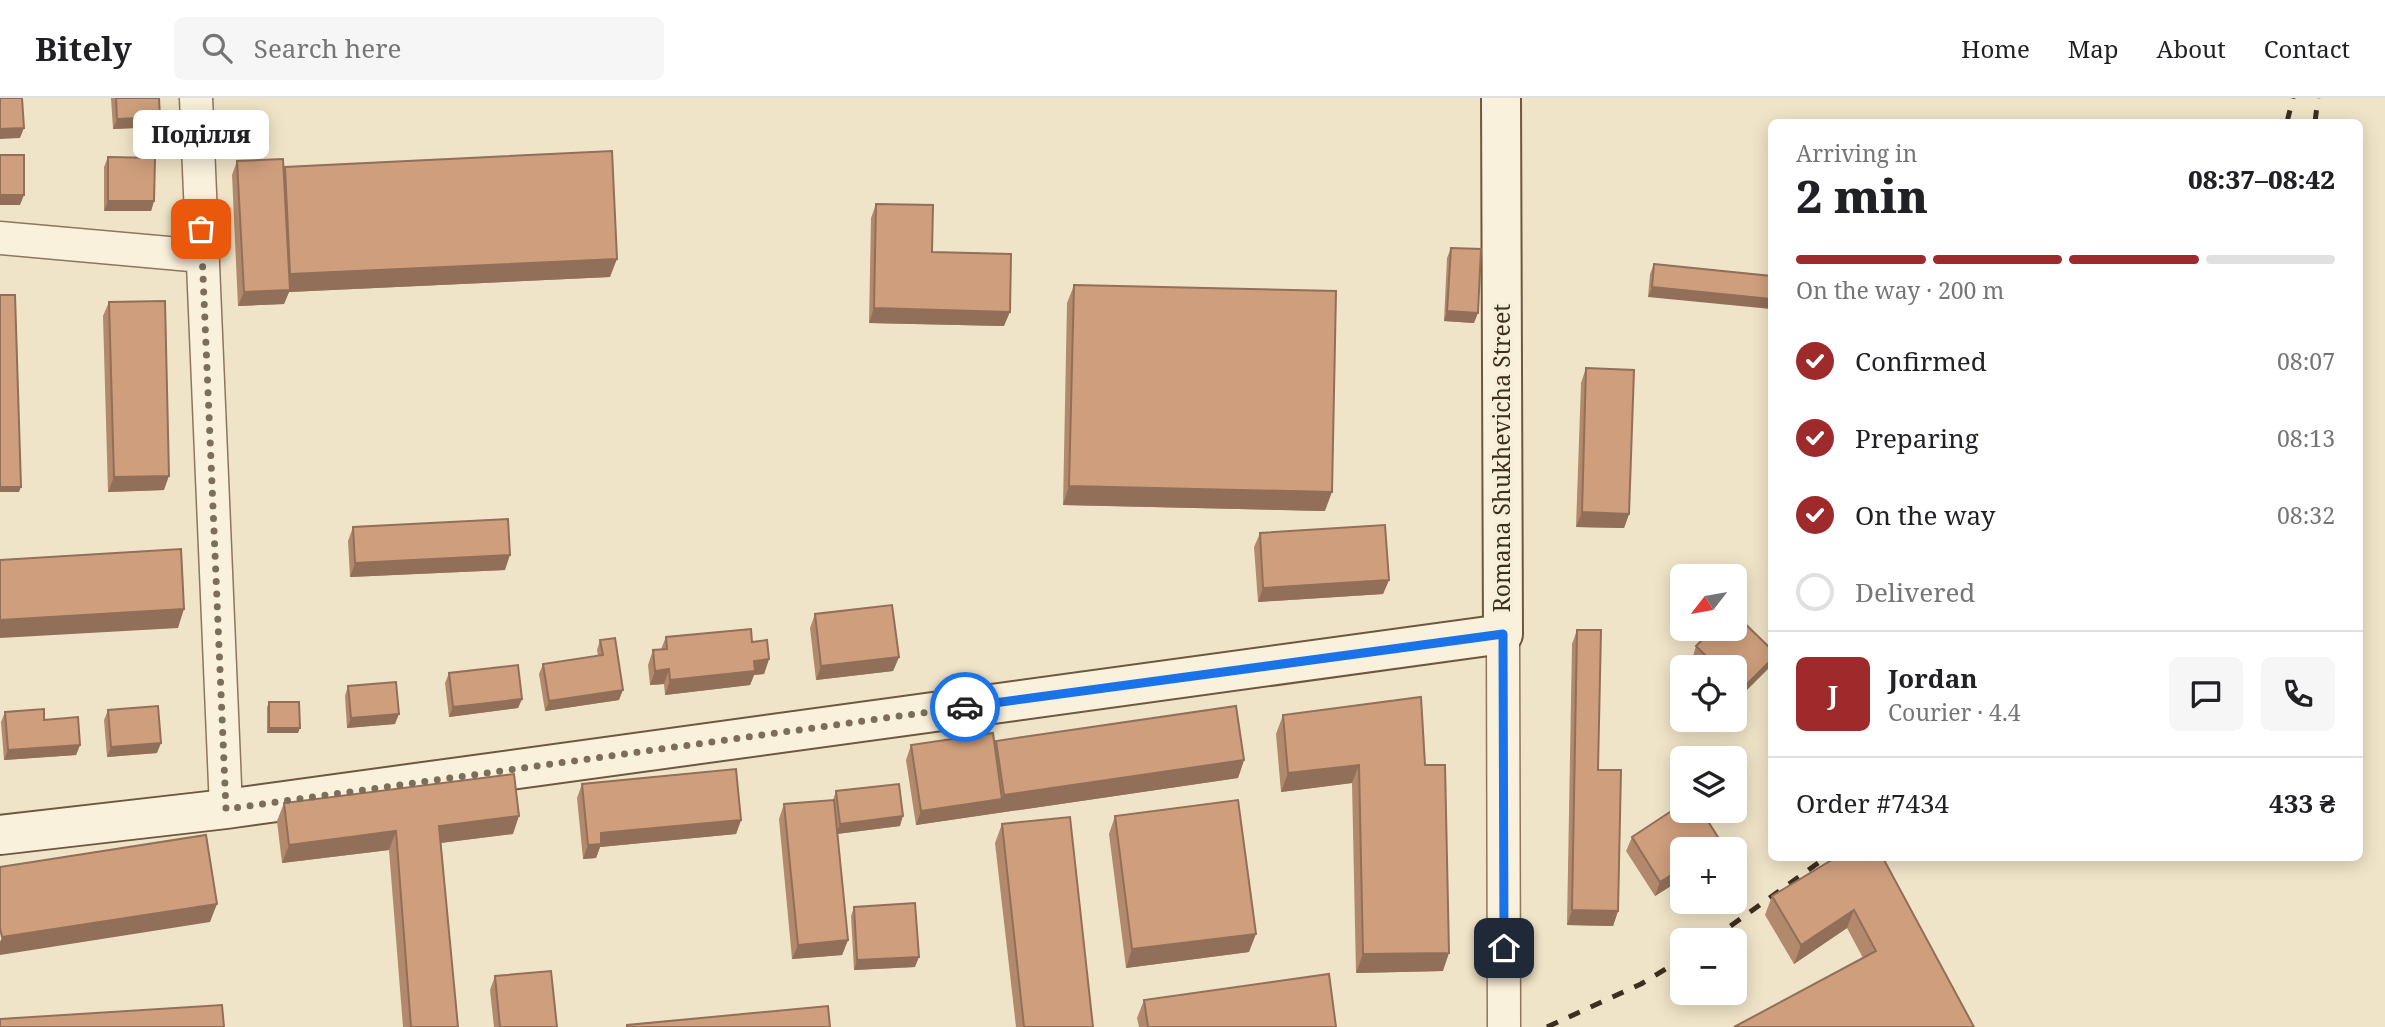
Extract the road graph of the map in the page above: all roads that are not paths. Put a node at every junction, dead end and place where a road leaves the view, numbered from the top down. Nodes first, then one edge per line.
1 (196, 98) edge
2 (1501, 98) edge
3 (0, 238) edge
4 (202, 256) junction
5 (1503, 634) junction
6 (226, 809) junction
7 (0, 835) edge
8 (1504, 1027) edge

1 - 4 street
2 - 5 street, Romana Shukhevicha Street
3 - 4 street
4 - 6 street
5 - 6 street
5 - 8 street, Romana Shukhevicha Street
6 - 7 street

